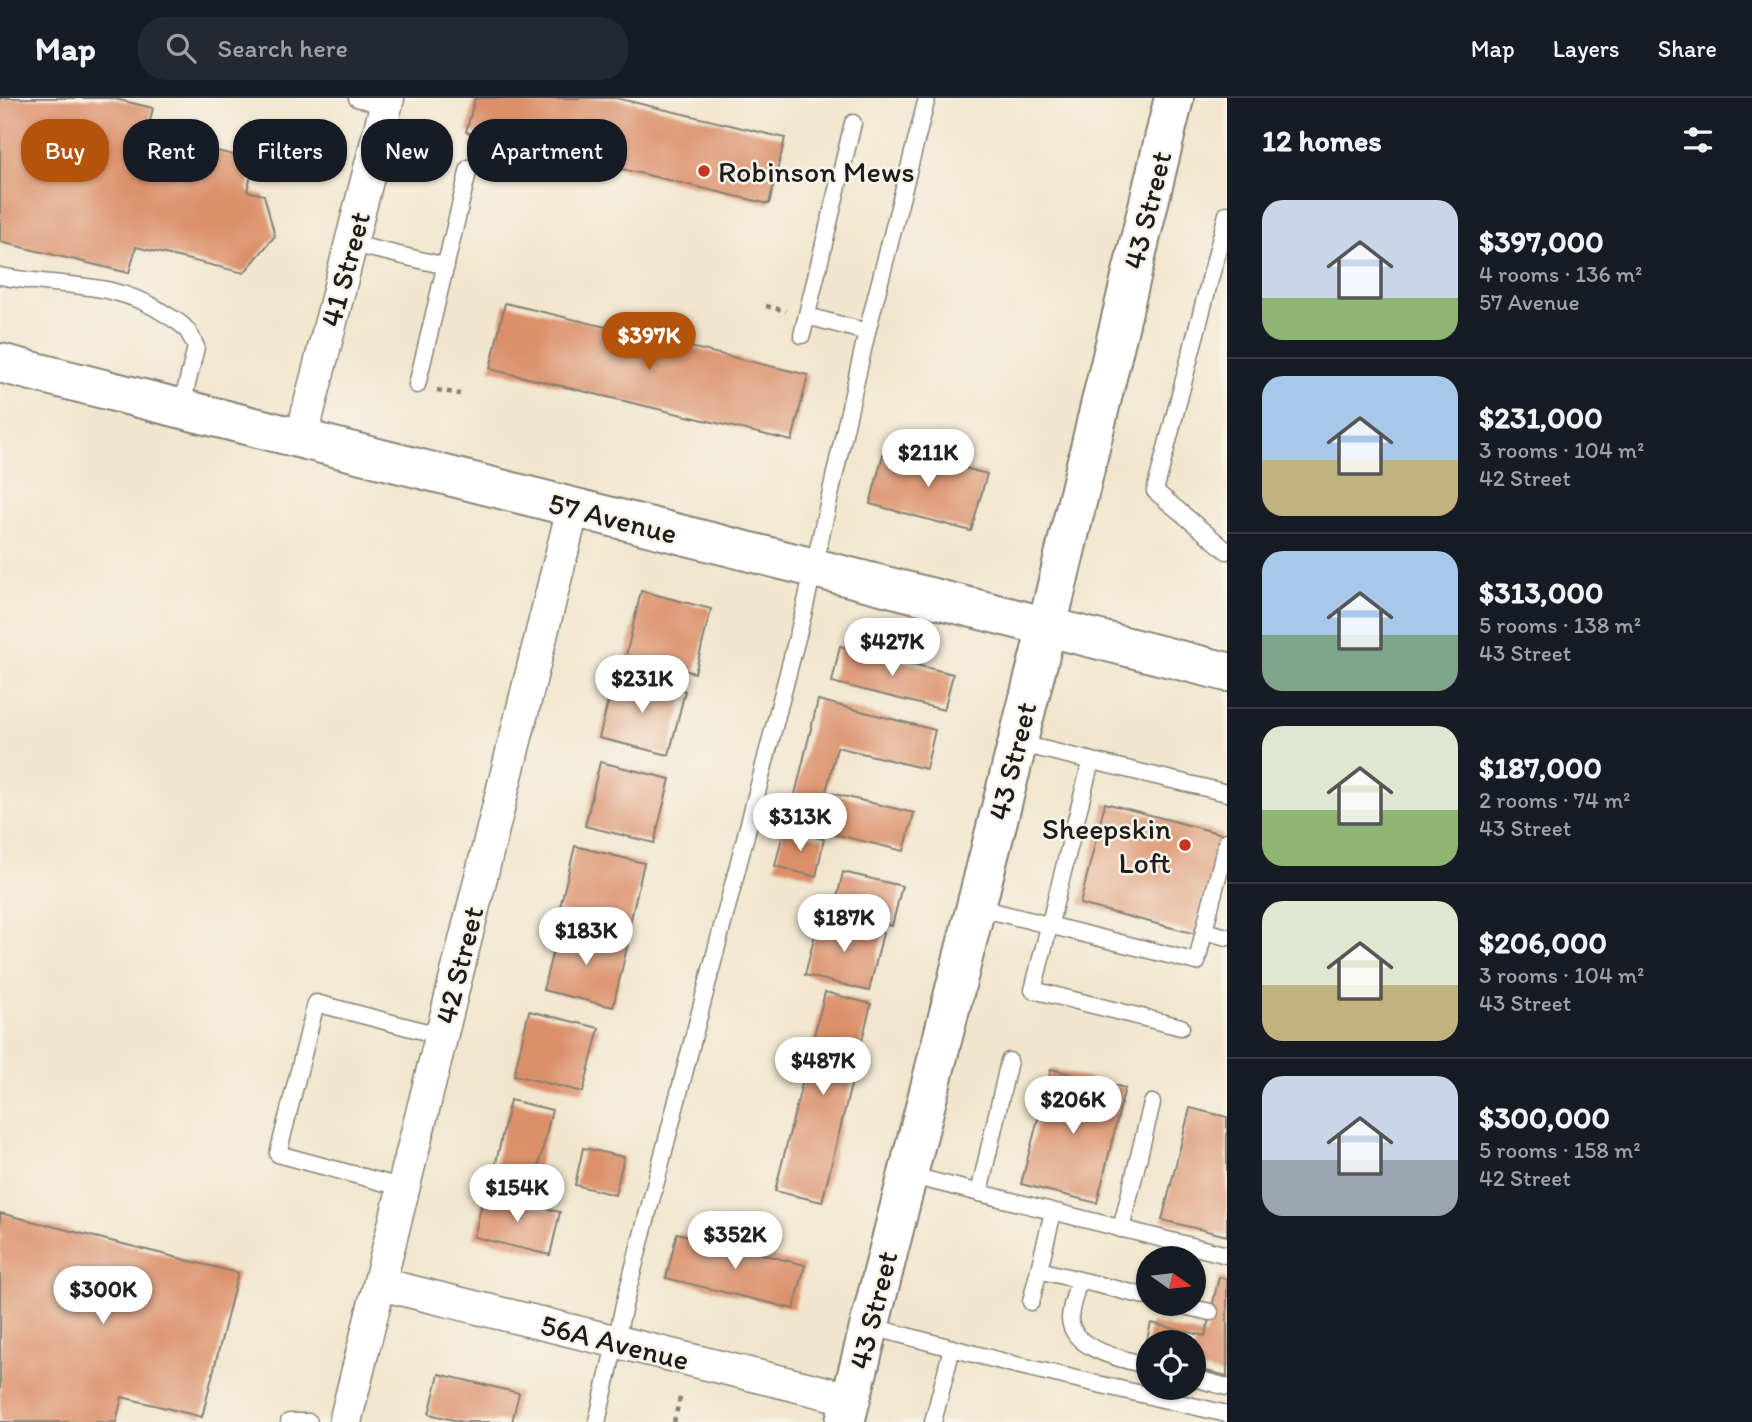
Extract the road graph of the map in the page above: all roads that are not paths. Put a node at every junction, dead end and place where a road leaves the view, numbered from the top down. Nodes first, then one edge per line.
1 (1174, 98) edge
2 (924, 99) edge
3 (377, 101) edge
4 (853, 123) dead end
5 (467, 177) edge
6 (1227, 214) edge
7 (352, 244) junction
8 (446, 266) junction
9 (0, 275) edge
10 (807, 316) junction
11 (867, 332) junction
12 (802, 335) dead end
13 (0, 363) edge
14 (417, 385) dead end
15 (181, 409) junction
16 (301, 439) junction
17 (573, 508) junction
18 (1227, 551) edge
19 (814, 568) junction
20 (1046, 627) junction
21 (1227, 672) edge
22 (1017, 743) junction
23 (1091, 761) junction
24 (1227, 793) edge
25 (1227, 841) edge
26 (976, 907) junction
27 (1049, 926) junction
28 (1204, 931) junction
29 (1227, 937) edge
30 (1181, 1027) dead end
31 (442, 1036) junction
32 (1009, 1061) dead end
33 (1152, 1102) dead end
34 (908, 1175) junction
35 (404, 1188) junction
36 (979, 1193) junction
37 (1053, 1212) junction
38 (1121, 1229) junction
39 (1227, 1255) edge
40 (1039, 1270) junction
41 (1079, 1280) junction
42 (380, 1284) junction
43 (1136, 1294) edge
44 (1031, 1302) dead end
45 (1206, 1311) edge
46 (1210, 1312) dead end
47 (869, 1326) junction
48 (615, 1342) junction
49 (952, 1348) junction
50 (1136, 1362) edge
51 (1206, 1381) edge
52 (1227, 1387) edge
53 (848, 1411) edge
54 (1227, 1414) edge
55 (289, 1422) edge
56 (309, 1422) edge
57 (345, 1422) edge
58 (597, 1422) edge
59 (933, 1422) edge

1 - 20 street, 43 Street
2 - 11 lane
3 - 7 street, 41 Street
4 - 10 lane
5 - 8 lane
6 - 18 lane
7 - 8 lane
7 - 16 street, 41 Street
8 - 14 lane
9 - 15 lane
10 - 11 lane
10 - 12 lane
11 - 19 lane
13 - 15 street, 57 Avenue
15 - 16 street, 57 Avenue
16 - 17 street, 57 Avenue
17 - 19 street, 57 Avenue
17 - 31 street, 42 Street
19 - 20 street, 57 Avenue
19 - 48 lane
20 - 21 street, 57 Avenue
20 - 22 street, 43 Street
22 - 23 lane
22 - 26 street, 43 Street
23 - 24 lane
23 - 27 lane
25 - 28 lane
26 - 27 lane
26 - 34 street, 43 Street
27 - 28 lane
27 - 30 lane
28 - 29 lane
31 - 35 street, 42 Street
31 - 35 lane
32 - 36 lane
33 - 38 lane
34 - 36 lane
34 - 47 street, 43 Street
35 - 42 street, 42 Street
36 - 37 lane
37 - 38 lane
37 - 40 lane
38 - 39 lane
40 - 41 lane
40 - 44 lane
41 - 43 lane
41 - 50 lane
42 - 48 street, 56A Avenue
42 - 57 street, 42 Street
45 - 46 lane
47 - 49 lane
47 - 53 street, 43 Street
48 - 53 street, 56A Avenue
48 - 58 lane
49 - 54 lane
49 - 59 lane
51 - 52 lane
55 - 56 lane

